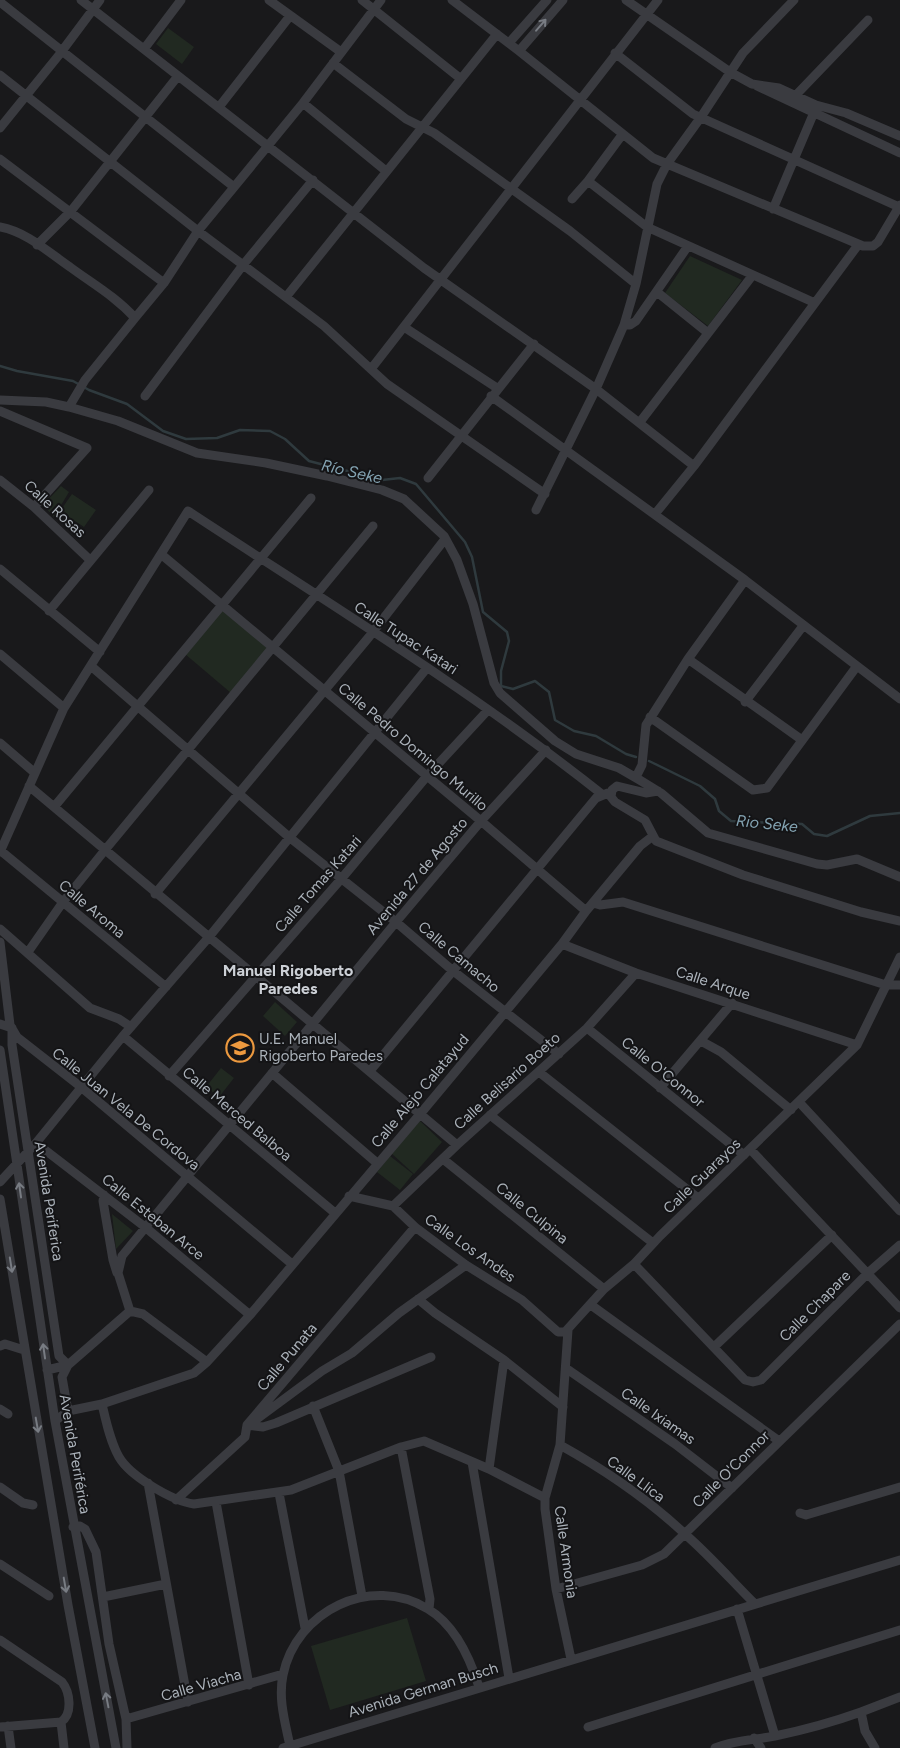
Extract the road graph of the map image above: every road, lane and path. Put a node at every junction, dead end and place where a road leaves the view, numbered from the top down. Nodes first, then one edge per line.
1 (81, 0) edge
2 (100, 0) edge
3 (181, 0) edge
4 (269, 0) edge
5 (362, 0) edge
6 (382, 0) edge
7 (452, 0) edge
8 (547, 0) edge
9 (562, 0) edge
10 (626, 0) edge
11 (658, 0) edge
12 (794, 0) edge
13 (0, 2) edge
14 (93, 9) junction
15 (374, 9) junction
16 (645, 15) junction
17 (290, 16) junction
18 (868, 20) dead end
19 (497, 34) junction
20 (509, 43) junction
21 (144, 48) junction
22 (62, 50) junction
23 (519, 50) junction
24 (342, 52) junction
25 (615, 53) junction
26 (333, 63) junction
27 (730, 72) junction
28 (0, 75) edge
29 (178, 76) junction
30 (461, 79) junction
31 (752, 84) junction
32 (27, 95) junction
33 (796, 95) junction
34 (580, 100) junction
35 (303, 103) junction
36 (219, 107) junction
37 (815, 109) junction
38 (145, 117) junction
39 (701, 117) junction
40 (422, 127) junction
41 (0, 128) edge
42 (622, 135) junction
43 (900, 136) edge
44 (268, 146) junction
45 (900, 153) edge
46 (0, 158) edge
47 (793, 160) junction
48 (111, 163) junction
49 (667, 164) junction
50 (386, 171) junction
51 (312, 180) junction
52 (588, 180) junction
53 (234, 187) junction
54 (511, 189) junction
55 (572, 199) dead end
56 (899, 206) edge
57 (773, 209) junction
58 (71, 211) junction
59 (353, 212) junction
60 (897, 219) edge
61 (0, 227) edge
62 (647, 227) junction
63 (198, 231) junction
64 (37, 244) junction
65 (858, 245) junction
66 (688, 246) junction
67 (243, 265) junction
68 (752, 276) junction
69 (440, 281) junction
70 (164, 284) junction
71 (636, 284) junction
72 (657, 292) junction
73 (286, 297) junction
74 (815, 303) junction
75 (135, 318) junction
76 (624, 325) junction
77 (404, 326) junction
78 (708, 334) junction
79 (534, 344) junction
80 (371, 369) junction
81 (596, 389) junction
82 (494, 392) junction
83 (145, 396) dead end
84 (0, 400) edge
85 (69, 407) junction
86 (0, 411) edge
87 (640, 422) junction
88 (461, 434) junction
89 (567, 450) junction
90 (694, 466) junction
91 (428, 478) dead end
92 (0, 480) edge
93 (149, 490) dead end
94 (545, 494) junction
95 (311, 498) dead end
96 (34, 508) junction
97 (536, 510) dead end
98 (655, 514) junction
99 (372, 526) dead end
100 (445, 538) junction
101 (162, 555) junction
102 (261, 559) junction
103 (90, 560) junction
104 (0, 569) edge
105 (745, 580) junction
106 (316, 595) junction
107 (223, 605) junction
108 (49, 611) junction
109 (803, 626) junction
110 (372, 632) junction
111 (272, 648) junction
112 (100, 652) junction
113 (0, 654) edge
114 (688, 659) junction
115 (91, 666) junction
116 (857, 666) junction
117 (427, 668) junction
118 (324, 690) junction
119 (900, 699) edge
120 (745, 702) junction
121 (138, 706) junction
122 (64, 708) junction
123 (488, 710) junction
124 (650, 717) junction
125 (374, 734) junction
126 (802, 740) junction
127 (0, 743) edge
128 (188, 749) junction
129 (546, 750) junction
130 (35, 773) junction
131 (427, 776) junction
132 (636, 777) junction
133 (29, 786) junction
134 (658, 791) junction
135 (238, 792) junction
136 (607, 794) junction
137 (54, 807) junction
138 (481, 821) junction
139 (653, 836) junction
140 (289, 837) junction
141 (106, 850) junction
142 (0, 852) edge
143 (536, 869) junction
144 (900, 877) edge
145 (342, 878) junction
146 (155, 894) junction
147 (63, 902) junction
148 (593, 903) junction
149 (586, 911) junction
150 (900, 921) edge
151 (396, 922) junction
152 (0, 929) edge
153 (209, 937) junction
154 (0, 942) edge
155 (562, 944) junction
156 (28, 952) junction
157 (900, 957) edge
158 (452, 970) junction
159 (636, 973) junction
160 (255, 978) junction
161 (886, 985) junction
162 (900, 985) edge
163 (166, 987) junction
164 (732, 1003) junction
165 (504, 1012) junction
166 (0, 1024) edge
167 (314, 1024) junction
168 (130, 1027) junction
169 (12, 1028) junction
170 (587, 1028) junction
171 (123, 1036) junction
172 (701, 1040) junction
173 (857, 1044) junction
174 (0, 1050) edge
175 (558, 1054) junction
176 (370, 1071) junction
177 (539, 1072) junction
178 (272, 1073) junction
179 (169, 1076) junction
180 (81, 1088) junction
181 (660, 1088) junction
182 (799, 1102) junction
183 (791, 1110) junction
184 (421, 1113) junction
185 (490, 1115) junction
186 (229, 1126) junction
187 (36, 1143) junction
188 (457, 1145) junction
189 (28, 1151) junction
190 (747, 1152) junction
191 (443, 1159) junction
192 (16, 1163) junction
193 (377, 1163) junction
194 (188, 1177) junction
195 (0, 1182) edge
196 (104, 1195) junction
197 (349, 1196) junction
198 (698, 1198) junction
199 (0, 1199) edge
200 (393, 1206) junction
201 (900, 1211) edge
202 (335, 1213) junction
203 (146, 1227) junction
204 (415, 1227) junction
205 (832, 1234) junction
206 (653, 1244) junction
207 (900, 1245) edge
208 (292, 1264) junction
209 (634, 1264) junction
210 (466, 1265) junction
211 (118, 1273) junction
212 (868, 1273) junction
213 (604, 1289) junction
214 (418, 1299) junction
215 (591, 1305) junction
216 (900, 1308) edge
217 (130, 1311) junction
218 (250, 1315) junction
219 (900, 1324) edge
220 (568, 1330) junction
221 (0, 1346) edge
222 (714, 1347) junction
223 (24, 1350) junction
224 (431, 1356) dead end
225 (504, 1360) junction
226 (206, 1362) junction
227 (68, 1365) junction
228 (567, 1369) junction
229 (47, 1370) junction
230 (102, 1404) junction
231 (312, 1406) junction
232 (563, 1407) junction
233 (68, 1411) junction
234 (54, 1420) junction
235 (250, 1423) junction
236 (779, 1441) junction
237 (560, 1446) junction
238 (401, 1447) junction
239 (472, 1462) junction
240 (489, 1469) junction
241 (339, 1471) junction
242 (148, 1483) junction
243 (0, 1487) edge
244 (900, 1487) edge
245 (732, 1488) junction
246 (279, 1493) junction
247 (545, 1498) junction
248 (176, 1500) junction
249 (216, 1502) junction
250 (33, 1505) dead end
251 (800, 1513) dead end
252 (73, 1527) junction
253 (686, 1534) junction
254 (900, 1560) edge
255 (0, 1564) edge
256 (166, 1584) junction
257 (556, 1589) junction
258 (49, 1596) dead end
259 (362, 1596) junction
260 (103, 1598) junction
261 (754, 1603) junction
262 (429, 1609) junction
263 (738, 1609) junction
264 (305, 1628) junction
265 (900, 1630) edge
266 (0, 1640) edge
267 (571, 1659) junction
268 (283, 1674) junction
269 (756, 1674) junction
270 (509, 1678) junction
271 (249, 1685) junction
272 (478, 1687) junction
273 (900, 1697) edge
274 (188, 1702) junction
275 (861, 1712) junction
276 (126, 1719) junction
277 (61, 1722) junction
278 (4, 1727) edge
279 (588, 1727) dead end
280 (775, 1736) junction
281 (754, 1738) junction
282 (317, 1743) edge
283 (287, 1747) edge
284 (12, 1748) edge
285 (64, 1748) edge
286 (95, 1748) edge
287 (116, 1748) edge
288 (127, 1748) edge
289 (714, 1748) edge
290 (760, 1748) edge
291 (875, 1748) edge

1 - 14 street
2 - 14 street
3 - 21 street
4 - 17 street
5 - 15 street
6 - 15 street
7 - 19 street
8 - 20 street
23 -> 9 street
10 - 16 street
11 - 16 street
12 - 27 street
13 - 22 street
14 - 21 street
14 - 22 street
15 - 24 street
15 - 30 street
16 - 25 street
16 - 27 street
17 - 24 street
17 - 36 street
18 - 33 street
19 - 20 street
19 - 30 street
20 - 23 street
21 - 29 street
22 - 32 street
22 - 38 street
23 - 34 street
24 - 26 street
25 - 34 street
25 - 39 street
26 - 35 street
26 - 40 street
27 - 31 street
27 - 39 street
28 - 32 street
29 - 36 street
29 - 38 street
30 - 40 street
31 - 33 street
31 - 37 street
32 - 41 street
32 - 48 street
33 - 37 street
34 - 42 street
34 - 54 street
35 - 44 street
35 - 50 street
36 - 44 street
37 - 43 street
37 - 45 street
37 - 47 street
38 - 48 street
38 - 53 street
39 - 47 street
39 - 49 street
40 - 50 street
40 - 54 street
42 - 49 street
42 - 52 street
44 - 51 street
44 - 53 street
46 - 58 street
47 - 56 street
47 - 57 street
48 - 58 street
48 - 63 street
49 - 57 street
49 - 62 street
50 - 59 street
51 - 59 street
51 - 67 street
52 - 55 street
52 - 62 street
53 - 63 street
54 - 69 street
54 - 71 street
56 - 60 street
57 - 65 street
58 - 64 street
58 - 70 street
59 - 69 street
59 - 73 street
60 - 65 street
61 - 64 street
62 - 66 street
62 - 71 street
63 - 67 street
63 - 70 street
64 - 75 street
65 - 74 street
66 - 68 street
66 - 72 street
67 - 73 street
67 - 83 street
68 - 74 street
68 - 78 street
69 - 77 street
69 - 79 street
70 - 75 street
71 - 76 street
72 - 76 street
72 - 78 street
73 - 80 street
74 - 90 street
75 - 85 street
76 - 81 street
77 - 80 street
77 - 82 street
78 - 87 street
79 - 81 street
79 - 82 street
80 - 88 street
81 - 87 street
81 - 89 street
82 - 88 street
82 - 89 street
84 - 85 street
85 - 100 street
86 - 96 street
87 - 90 street
88 - 91 street
88 - 94 street
89 - 94 street
89 - 98 street
90 - 98 street
92 - 96 street, Calle Rosas
93 - 103 street
94 - 97 street
95 - 102 street
96 - 103 street, Calle Rosas
98 - 105 street
99 - 106 street
100 - 110 street
100 - 132 street
101 - 102 street, Calle Tupac Katari
101 - 107 street, Calle Pedro Domingo Murillo
101 - 112 street
102 - 106 street, Calle Tupac Katari
102 - 107 street
103 - 108 street
104 - 108 street
105 - 109 street
105 - 114 street
106 - 110 street, Calle Tupac Katari
106 - 111 street
107 - 111 street, Calle Pedro Domingo Murillo
107 - 121 street
108 - 112 street
109 - 116 street
109 - 120 street
110 - 117 street, Calle Tupac Katari
110 - 118 street
111 - 118 street, Calle Pedro Domingo Murillo
111 - 128 street
112 - 115 street
113 - 122 street
114 - 120 street
114 - 124 street
115 - 121 street
115 - 122 street
116 - 119 street
116 - 126 street
117 - 123 street, Calle Tupac Katari
117 - 125 street
118 - 125 street, Calle Pedro Domingo Murillo
118 - 135 street
120 - 126 street
121 - 128 street
121 - 137 street
122 - 130 street
123 - 129 street, Calle Tupac Katari
123 - 131 street, Calle Tomas Katari
124 - 126 street
124 - 132 street
125 - 131 street, Calle Pedro Domingo Murillo
125 - 140 street
127 - 130 street
128 - 135 street
128 - 141 street
129 - 136 street, Calle Tupac Katari
129 - 138 street, Avenida 27 de Agosto
130 - 133 street
131 - 138 street, Calle Pedro Domingo Murillo
131 - 145 street, Calle Tomas Katari
132 - 134 street
133 - 137 street
133 - 142 street
134 - 136 street
134 - 144 street
135 - 140 street
135 - 146 street
136 - 139 street, Calle Tupac Katari
136 - 143 street
137 - 141 street
138 - 143 street, Calle Pedro Domingo Murillo
138 - 151 street, Avenida 27 de Agosto
139 - 148 street, Calle Alejo Calatayud
139 - 150 street
140 - 145 street
140 - 153 street
141 - 146 street
141 - 147 street
142 - 147 street, Calle Aroma
143 - 149 street, Calle Pedro Domingo Murillo
143 - 158 street
145 - 151 street, Calle Camacho
145 - 160 street, Calle Tomas Katari
146 - 153 street
147 - 156 street
147 - 163 street, Calle Aroma
148 - 149 street, Calle Alejo Calatayud
148 - 161 street
149 - 155 street, Calle Alejo Calatayud
151 - 158 street, Calle Camacho
151 - 167 street, Avenida 27 de Agosto
152 - 156 street
153 - 160 street
153 - 163 street
154 - 169 street
155 - 159 street, Calle Arque
155 - 165 street, Calle Alejo Calatayud
156 - 168 street
157 - 161 street, Calle Guarayos
158 - 165 street, Calle Camacho
158 - 176 street
159 - 164 street, Calle Arque
159 - 170 street, Calle Belisario Boeto
160 - 167 street
160 - 179 street, Calle Tomas Katari
161 - 162 street
161 - 173 street, Calle Guarayos
163 - 168 street
164 - 172 street
164 - 173 street, Calle Arque
165 - 175 street, Calle Camacho
165 - 184 street, Calle Alejo Calatayud
166 - 169 street
167 - 176 street
167 - 178 street, Avenida 27 de Agosto
168 - 171 street
169 - 180 street, Calle Juan Vela De Cordova
169 - 189 street, Avenida Periferica
170 - 175 street, Calle Belisario Boeto
170 - 181 street, Calle O'Connor
171 - 179 street, Calle Merced Balboa
171 - 180 street
172 - 181 street
172 - 183 street
173 - 182 street, Calle Guarayos
174 - 192 street, Avenida Periférica
175 - 177 street, Calle Belisario Boeto
176 - 184 street
177 - 185 street, Calle Belisario Boeto
177 - 198 street
178 - 186 street, Avenida 27 de Agosto
178 - 193 street
179 - 186 street, Calle Merced Balboa
180 - 187 street
180 - 194 street, Calle Juan Vela De Cordova
181 - 190 street, Calle O'Connor
182 - 183 street, Calle Guarayos
182 - 201 street
183 - 190 street, Calle Guarayos
184 - 188 street
184 - 193 street, Calle Alejo Calatayud
185 - 188 street, Calle Belisario Boeto
185 - 206 street
186 - 194 street, Avenida 27 de Agosto
186 - 202 street, Calle Merced Balboa
187 - 189 street
187 - 196 street, Calle Esteban Arce
188 - 191 street, Calle Belisario Boeto
189 - 192 street
189 - 227 street, Avenida Periferica
190 - 198 street, Calle Guarayos
190 - 205 street, Calle O'Connor
191 - 200 street, Calle Belisario Boeto
191 - 213 street, Calle Culpina
192 - 195 street
229 -> 192 street, Avenida Periférica
193 - 197 street, Calle Alejo Calatayud
194 - 203 street, Avenida 27 de Agosto
194 - 208 street, Calle Juan Vela De Cordova
196 - 203 street, Calle Esteban Arce
196 - 211 street
197 - 200 street
197 - 202 street, Calle Alejo Calatayud
198 - 206 street, Calle Guarayos
199 -> 223 street
200 - 204 street, Calle Los Andes
202 - 208 street, Calle Alejo Calatayud
203 - 211 street, Avenida 27 de Agosto
203 - 218 street, Calle Esteban Arce
204 - 210 street, Calle Los Andes
204 - 235 street, Calle Punata
205 - 212 street, Calle O'Connor
205 - 222 street
206 - 209 street, Calle Guarayos
207 - 212 street, Calle Chapare
208 - 218 street, Calle Alejo Calatayud
209 - 213 street, Calle Guarayos
209 - 222 street
210 - 214 street
210 - 220 street, Calle Los Andes
211 - 217 street
212 - 216 street, Calle O'Connor
212 - 222 street, Calle Chapare
213 - 215 street, Calle Guarayos
214 - 225 street
214 - 235 street
215 - 220 street, Calle Guarayos
215 - 236 street
217 - 226 street
217 - 227 street
218 - 226 street, Calle Alejo Calatayud
219 - 236 street, Calle O'Connor
220 - 228 street, Calle Armonia
221 - 223 street
223 -> 286 street
224 - 231 street
225 - 232 street
225 - 240 street
226 - 230 street, Calle Alejo Calatayud
227 - 229 street
227 - 233 street
228 - 232 street, Calle Armonia
228 - 245 street, Calle Ixiamas
229 - 234 street, Avenida Periférica
230 - 233 street, Calle Alejo Calatayud
230 - 242 street
231 - 235 street
231 - 241 street
232 - 237 street, Calle Armonia
233 - 234 street
234 - 252 street, Avenida Periférica
235 - 248 street, Calle Punata
236 - 245 street, Calle O'Connor
237 - 247 street, Calle Armonia
237 - 253 street, Calle Llica
238 - 239 street
238 - 241 street
238 - 262 street
239 - 240 street
239 - 270 street
240 - 247 street
241 - 246 street
241 - 259 street
242 - 248 street
242 - 256 street
243 - 250 street
244 - 251 street
245 - 253 street, Calle O'Connor
246 - 249 street
246 - 264 street
247 - 257 street, Calle Armonia
248 - 249 street
249 - 271 street
252 - 260 street
287 -> 252 street, Avenida Periférica
253 - 257 street, Calle O'Connor
253 - 261 street, Calle Llica
254 - 261 street, Avenida German Busch
255 - 258 street
256 - 260 street
256 - 274 street
257 - 267 street, Calle Armonia
259 - 262 street
259 - 264 street
260 - 276 street
261 - 263 street, Avenida German Busch
262 - 272 street
263 - 267 street, Avenida German Busch
263 - 269 street
264 - 268 street
265 - 269 street
266 - 277 street
267 - 270 street, Avenida German Busch
268 - 271 street, Calle Viacha
268 - 283 street
269 - 279 street
269 - 280 street
270 - 272 street, Avenida German Busch
271 - 274 street, Calle Viacha
272 - 282 street, Avenida German Busch
273 - 275 street
274 - 276 street, Calle Viacha
275 - 280 street
275 - 291 street
276 - 288 street
277 - 278 street
277 - 285 street
278 - 284 street
280 - 281 street
281 - 289 street
281 - 290 street
282 - 283 street, Avenida German Busch

